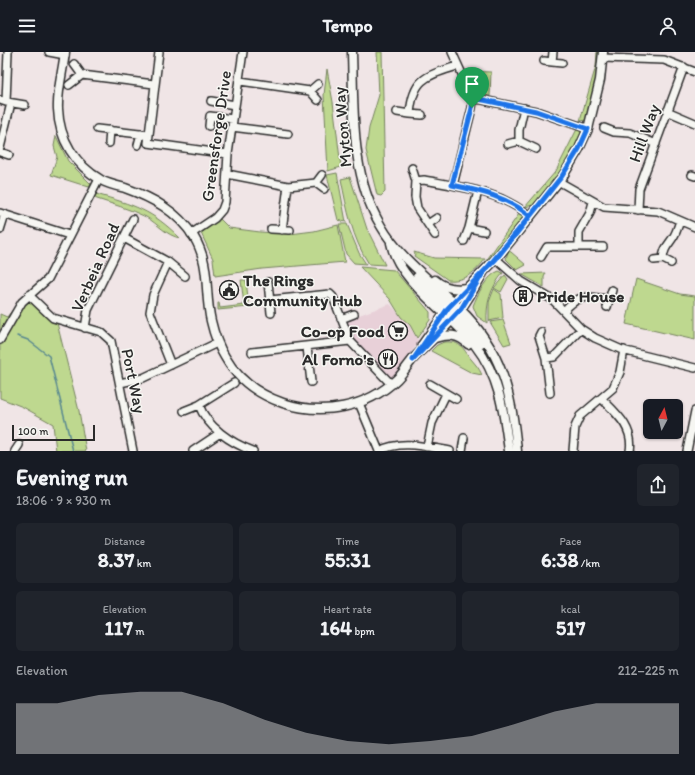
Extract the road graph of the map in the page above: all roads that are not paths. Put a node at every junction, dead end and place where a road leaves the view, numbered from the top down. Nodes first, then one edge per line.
1 (8, 52) edge
2 (49, 52) edge
3 (159, 52) edge
4 (243, 52) edge
5 (352, 52) edge
6 (452, 52) edge
7 (553, 52) edge
8 (65, 54) edge
9 (603, 55) edge
10 (658, 56) edge
11 (544, 60) dead end
12 (552, 62) junction
13 (562, 63) dead end
14 (74, 64) dead end
15 (457, 66) junction
16 (684, 67) junction
17 (695, 72) edge
18 (82, 75) junction
19 (240, 81) junction
20 (154, 84) junction
21 (318, 84) dead end
22 (69, 85) dead end
23 (310, 91) junction
24 (473, 98) junction
25 (318, 100) dead end
26 (211, 101) dead end
27 (6, 102) edge
28 (25, 105) dead end
29 (235, 105) junction
30 (524, 108) junction
31 (668, 111) junction
32 (397, 112) dead end
33 (410, 114) junction
34 (422, 115) dead end
35 (233, 119) junction
36 (695, 123) edge
37 (209, 126) dead end
38 (232, 127) junction
39 (604, 128) dead end
40 (97, 129) dead end
41 (588, 129) junction
42 (110, 130) junction
43 (288, 134) dead end
44 (144, 135) junction
45 (519, 141) junction
46 (109, 143) dead end
47 (508, 144) dead end
48 (656, 144) junction
49 (138, 145) dead end
50 (0, 148) edge
51 (536, 149) dead end
52 (0, 152) edge
53 (228, 154) junction
54 (8, 155) dead end
55 (412, 168) dead end
56 (227, 174) junction
57 (322, 175) dead end
58 (99, 179) junction
59 (416, 181) junction
60 (558, 181) junction
61 (316, 183) junction
62 (452, 185) junction
63 (288, 186) junction
64 (324, 189) dead end
65 (478, 191) junction
66 (593, 202) junction
67 (638, 210) junction
68 (2, 213) edge
69 (530, 216) junction
70 (437, 218) dead end
71 (133, 219) dead end
72 (680, 220) junction
73 (428, 224) junction
74 (695, 227) edge
75 (469, 228) junction
76 (271, 229) dead end
77 (0, 230) edge
78 (282, 230) junction
79 (290, 230) dead end
80 (484, 231) dead end
81 (191, 234) junction
82 (69, 235) junction
83 (435, 235) dead end
84 (124, 238) junction
85 (390, 240) junction
86 (464, 241) dead end
87 (579, 247) junction
88 (603, 247) dead end
89 (399, 251) junction
90 (541, 257) dead end
91 (496, 259) junction
92 (663, 259) junction
93 (654, 260) dead end
94 (168, 262) junction
95 (671, 263) dead end
96 (414, 266) junction
97 (483, 273) junction
98 (185, 276) dead end
99 (268, 282) dead end
100 (466, 288) junction
101 (612, 290) dead end
102 (29, 295) junction
103 (609, 299) junction
104 (270, 300) junction
105 (607, 308) dead end
106 (451, 311) junction
107 (564, 311) junction
108 (271, 313) dead end
109 (354, 314) dead end
110 (341, 319) junction
111 (85, 328) junction
112 (581, 329) junction
113 (541, 332) dead end
114 (434, 338) junction
115 (0, 340) edge
116 (350, 341) junction
117 (218, 343) junction
118 (307, 347) junction
119 (624, 350) junction
120 (252, 352) dead end
121 (546, 358) junction
122 (413, 360) junction
123 (171, 365) junction
124 (489, 366) junction
125 (695, 368) edge
126 (311, 382) dead end
127 (120, 383) junction
128 (234, 383) dead end
129 (391, 384) junction
130 (430, 384) dead end
131 (550, 393) dead end
132 (446, 394) junction
133 (456, 399) dead end
134 (602, 399) junction
135 (359, 403) junction
136 (199, 405) junction
137 (184, 411) dead end
138 (695, 411) edge
139 (220, 433) junction
140 (464, 438) dead end
141 (427, 447) junction
142 (133, 451) edge
143 (193, 451) edge
144 (253, 451) edge
145 (379, 451) edge
146 (450, 451) edge
147 (462, 451) edge
148 (509, 451) edge
149 (517, 451) edge
150 (573, 451) edge
151 (630, 451) edge
152 (687, 451) edge

1 - 27 street
2 - 8 street
3 - 20 street
4 - 19 street, Greensforge Drive
5 - 85 street, Myton Way
6 - 15 street
7 - 12 street
8 - 58 street
9 - 10 street
9 - 41 street
10 - 16 street
11 - 12 street
12 - 13 street
14 - 18 street
15 - 24 street
15 - 33 street
16 - 17 street
16 - 31 street, Hill Way
18 - 20 street
18 - 22 street
19 - 23 street
19 - 29 street, Greensforge Drive
20 - 44 street
21 - 23 street
23 - 25 street
24 - 30 street
24 - 62 street
26 - 29 street
27 - 28 street
27 - 50 street
29 - 35 street, Greensforge Drive
30 - 41 street
30 - 45 street
31 - 36 street
31 - 48 street, Hill Way
32 - 33 street
33 - 34 street
35 - 37 street
35 - 38 street, Greensforge Drive
38 - 43 street
38 - 53 street, Greensforge Drive
39 - 48 street
40 - 42 street
41 - 60 street
42 - 44 street
42 - 46 street
44 - 49 street
44 - 53 street
45 - 47 street
45 - 51 street
48 - 67 street, Hill Way
52 - 54 street
53 - 56 street, Greensforge Drive
55 - 59 street
56 - 63 street
56 - 81 street, Greensforge Drive
57 - 61 street
58 - 81 street
58 - 82 street
59 - 62 street
59 - 73 street
60 - 66 street
60 - 69 street
61 - 63 street
61 - 64 street
62 - 65 street
63 - 78 street
65 - 69 street
65 - 75 street
66 - 67 street
66 - 87 street
67 - 72 street
68 - 77 street
68 - 82 street
69 - 91 street
70 - 73 street
71 - 84 street, Verbeia Road
72 - 74 street
72 - 92 street
73 - 83 street
75 - 80 street
75 - 86 street
76 - 78 street
78 - 79 street
81 - 117 street
82 - 102 street
84 - 94 street
84 - 111 street, Verbeia Road
85 - 89 street, Myton Way
85 - 106 street, Myton Way
87 - 88 street
87 - 90 street
89 - 96 street, Myton Way
89 - 106 street
91 - 97 street
91 - 107 street
92 - 93 street
92 - 95 street
94 - 98 street
94 - 123 street
96 - 100 street
96 - 106 street, Myton Way
97 - 100 street
97 - 106 street
99 - 104 street
100 - 106 street
101 - 103 street
102 - 111 street, Port Way
102 - 115 street
103 - 105 street
103 - 107 street
104 - 108 street
104 - 110 street
106 - 114 street
106 - 122 street
106 - 124 street, Myton Way
106 - 149 street, Myton Way
107 - 112 street
109 - 110 street
110 - 116 street
111 - 127 street, Port Way
112 - 119 street
112 - 121 street
113 - 121 street
114 - 122 street
114 - 124 street
116 - 118 street
116 - 129 street
117 - 123 street
117 - 135 street
118 - 120 street
118 - 126 street
119 - 125 street
119 - 134 street
121 - 131 street
122 - 129 street
123 - 127 street
124 - 148 street, Myton Way
127 - 142 street, Port Way
128 - 136 street
129 - 135 street
130 - 132 street
132 - 133 street
132 - 141 street
134 - 150 street
134 - 151 street
135 - 145 street
136 - 137 street
136 - 139 street
138 - 152 street
139 - 143 street
139 - 144 street
140 - 147 street
141 - 145 street
141 - 146 street

